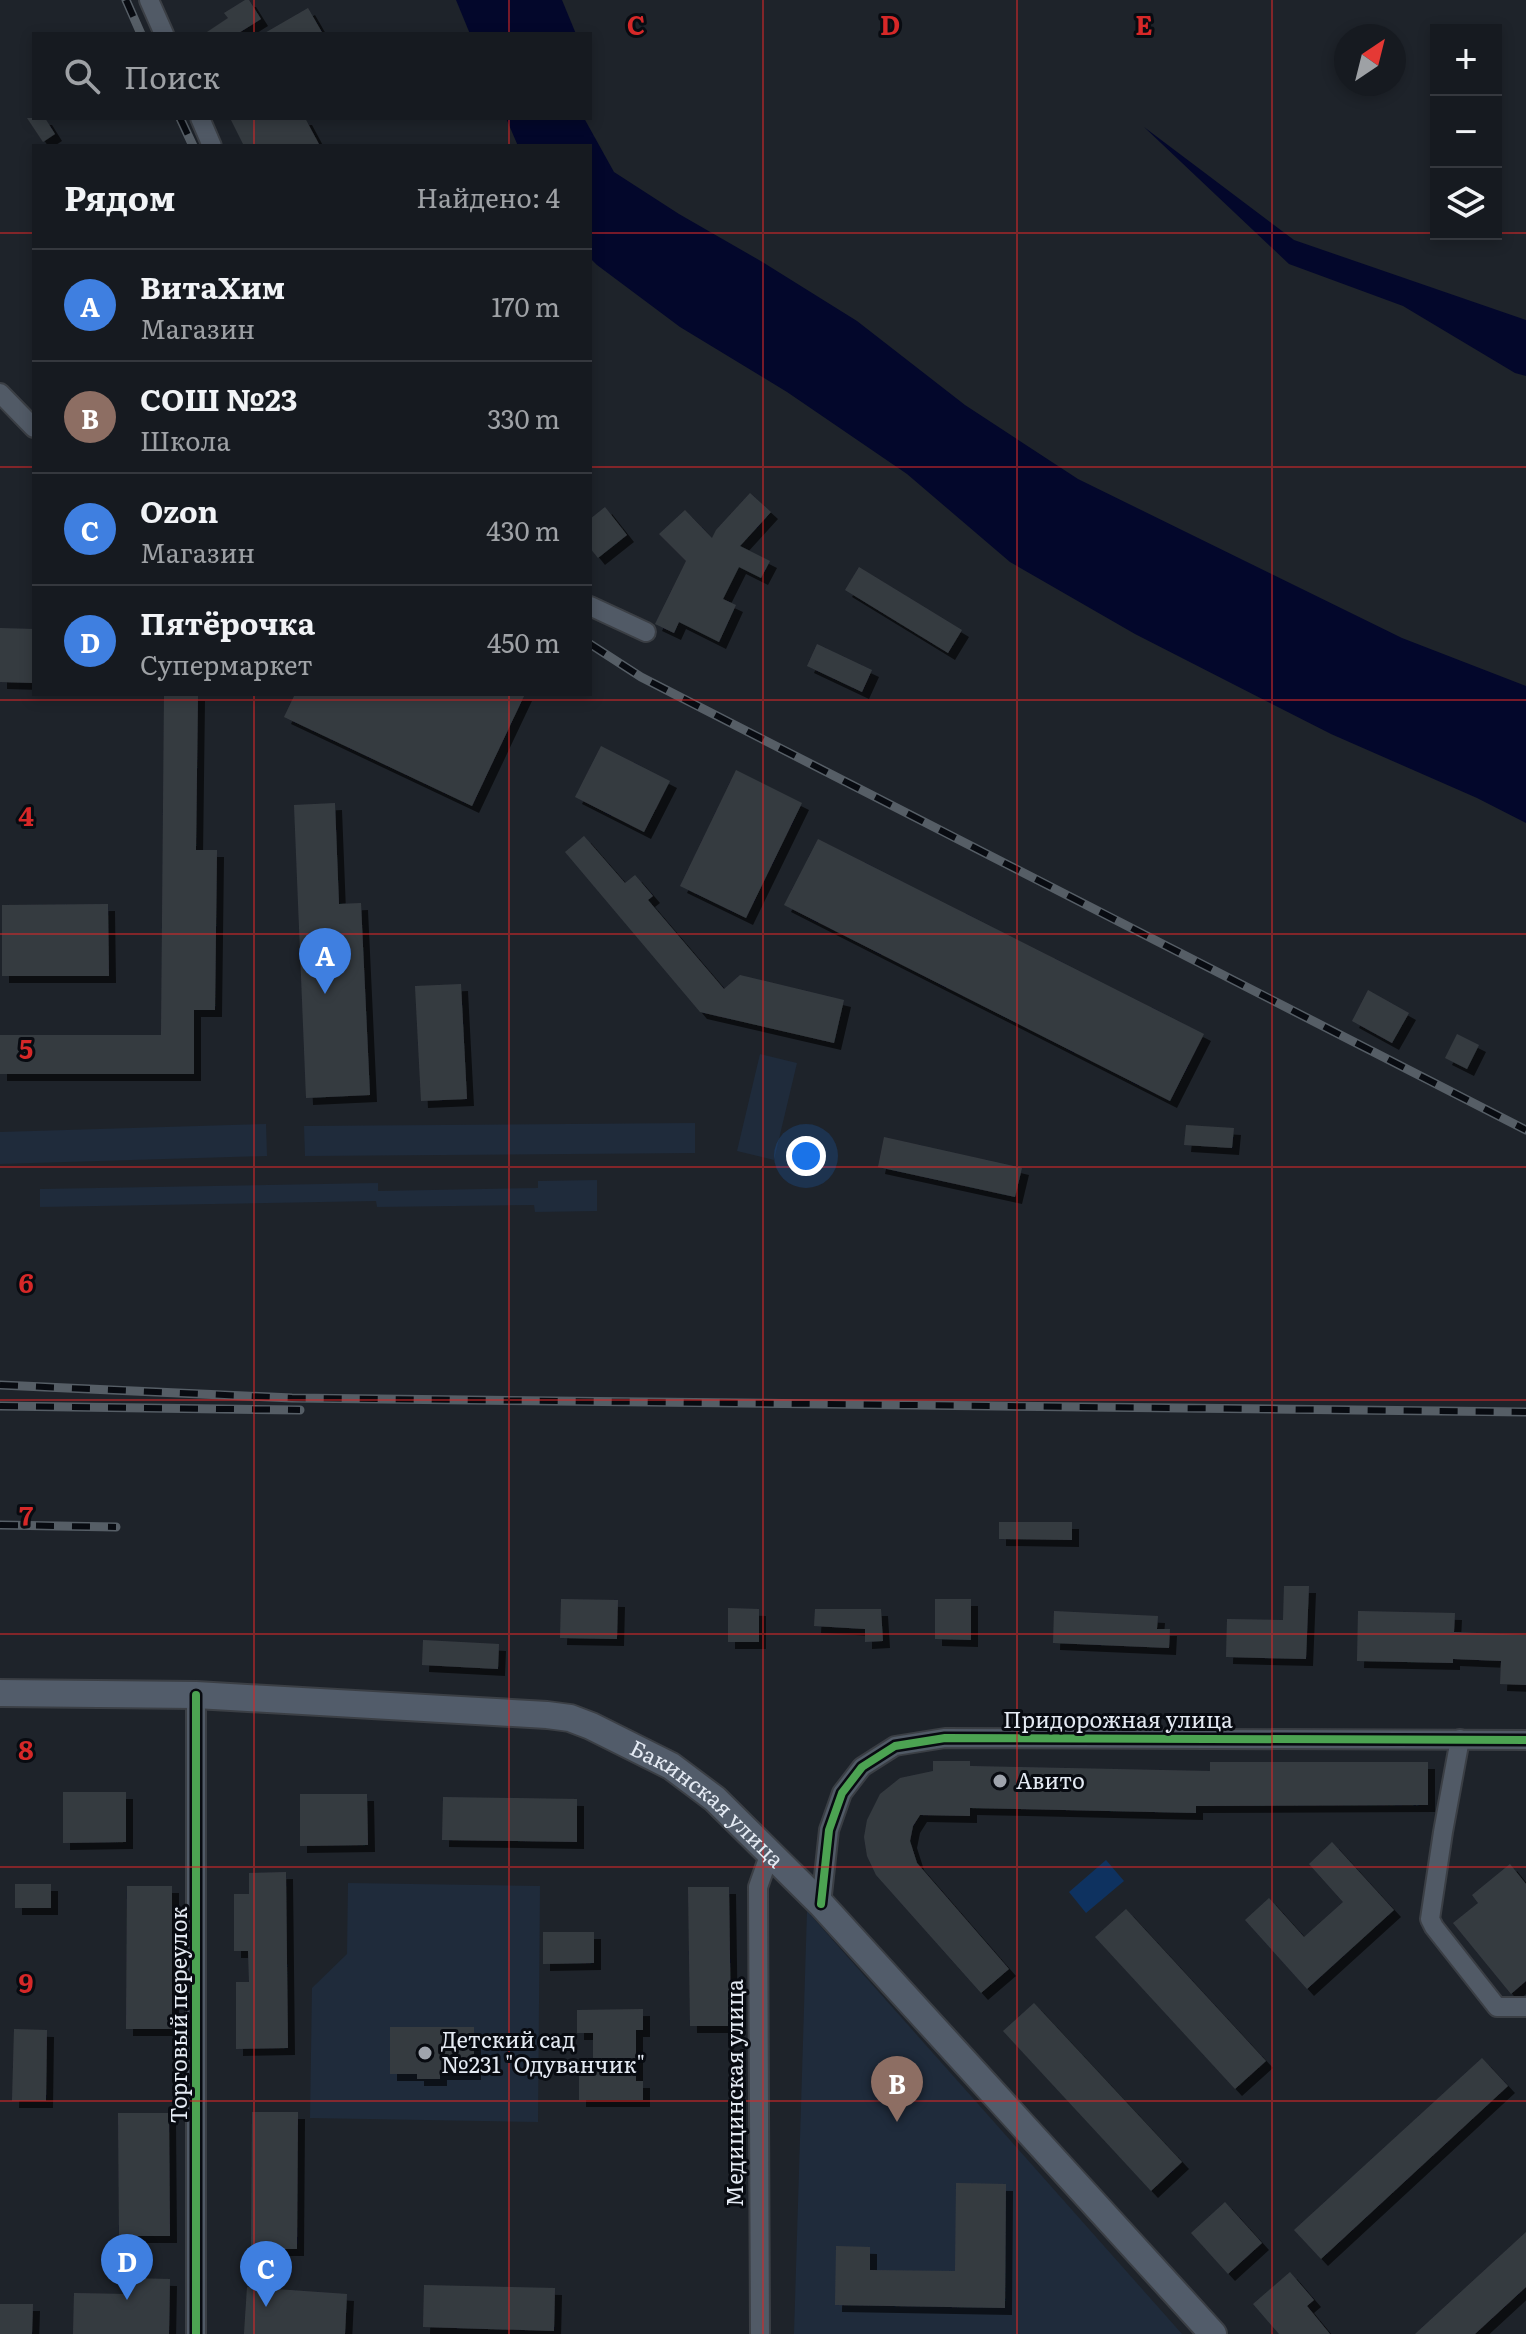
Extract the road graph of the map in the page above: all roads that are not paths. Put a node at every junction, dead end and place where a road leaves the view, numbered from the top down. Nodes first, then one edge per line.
1 (149, 0) edge
2 (163, 32) edge
3 (201, 120) edge
4 (211, 144) edge
5 (0, 393) edge
6 (32, 426) edge
7 (592, 607) edge
8 (646, 632) dead end
9 (0, 1693) edge
10 (196, 1695) junction
11 (1460, 1739) junction
12 (1526, 1740) edge
13 (770, 1853) junction
14 (821, 1904) junction
15 (1526, 2007) edge
16 (196, 2334) edge
17 (760, 2334) edge
18 (1213, 2334) edge

1 - 2 street
3 - 4 street
5 - 6 street
7 - 8 street
9 - 10 main road, Бакинская улица
10 - 13 main road, Бакинская улица
10 - 16 street, Торговый переулок
11 - 12 street, Придорожная улица
11 - 14 street, Придорожная улица
11 - 15 street
13 - 14 main road, Бакинская улица
13 - 17 street, Медицинская улица
14 - 18 main road, Бакинская улица

